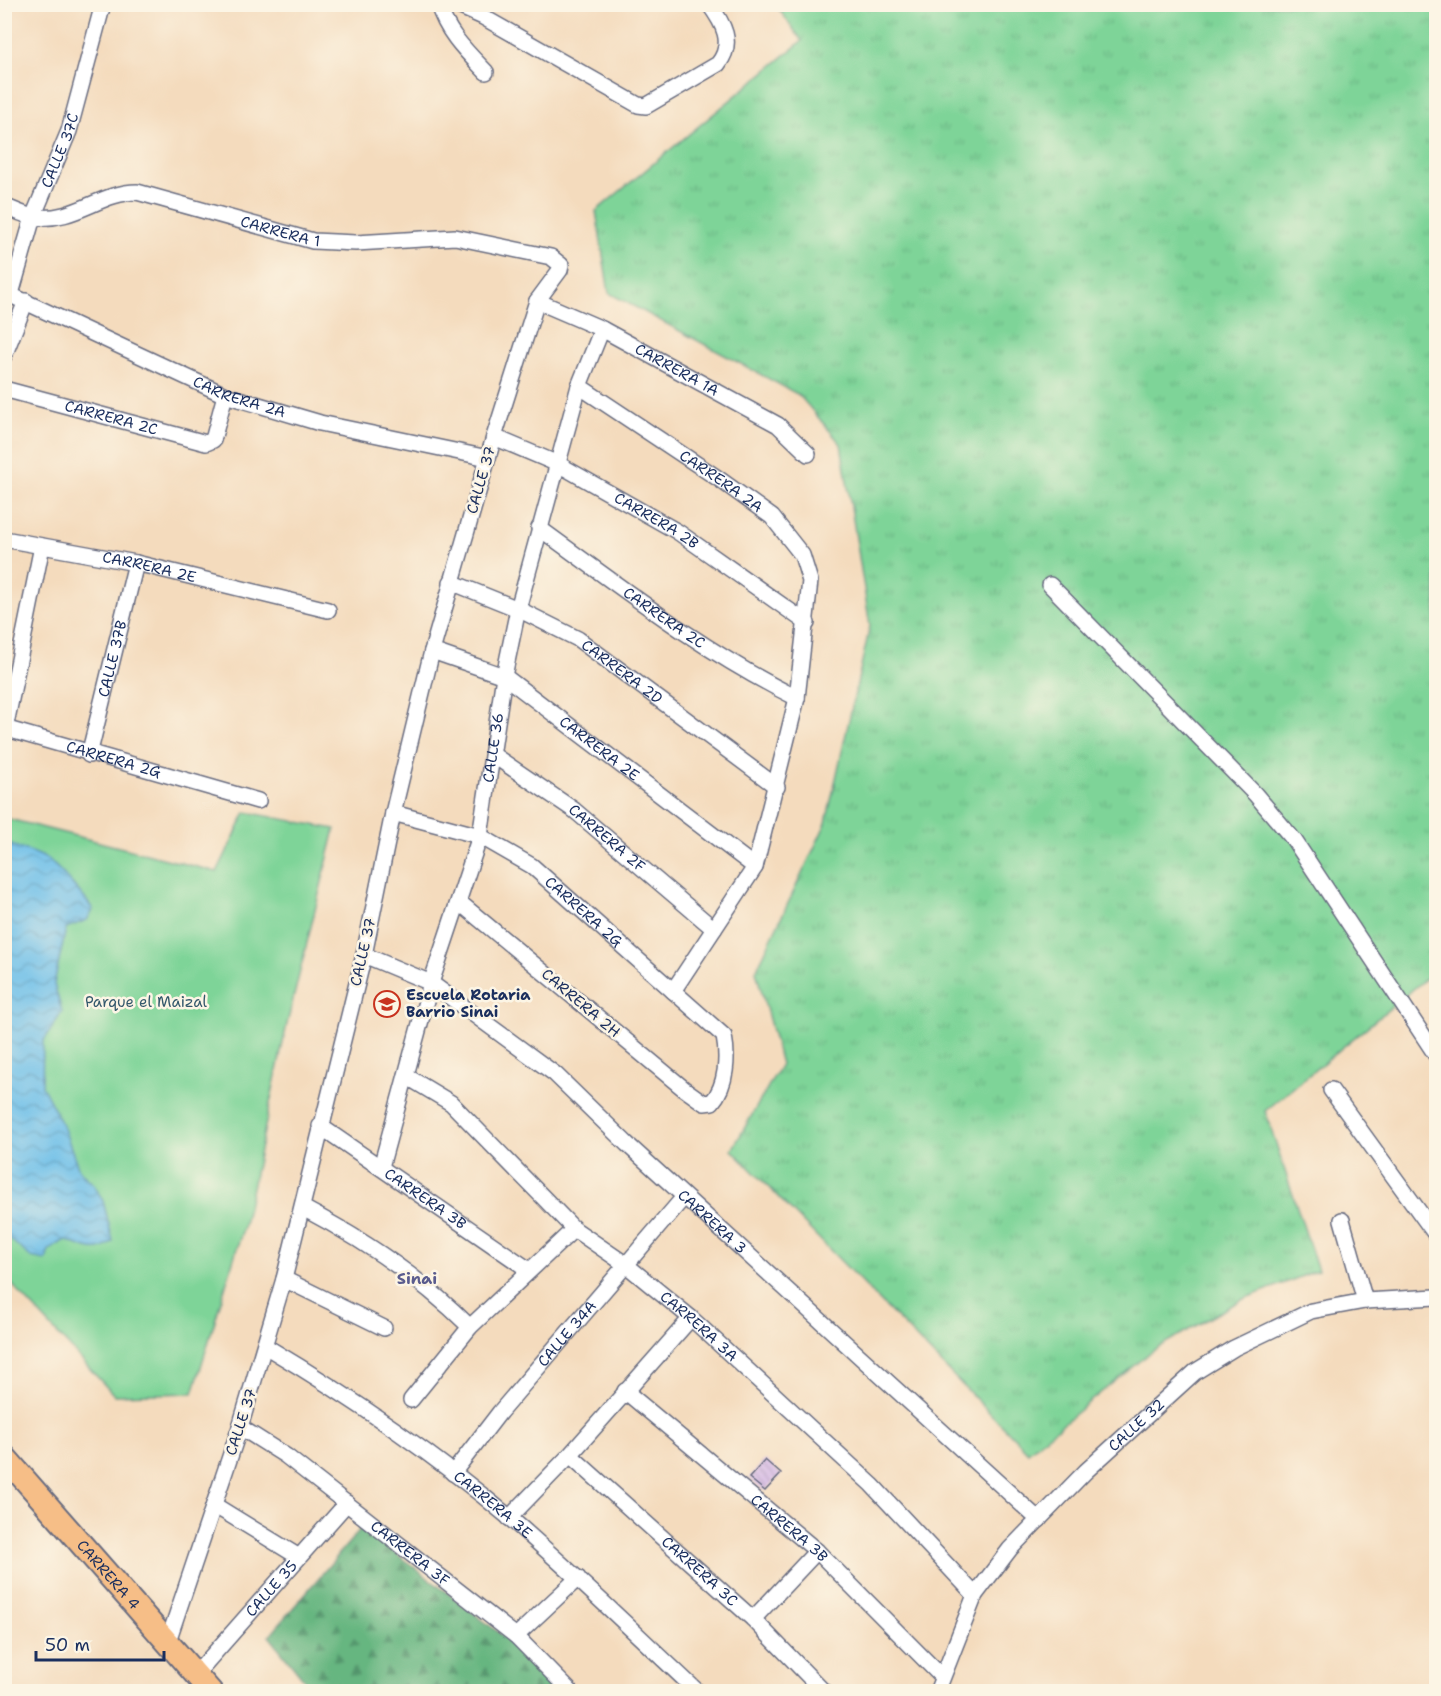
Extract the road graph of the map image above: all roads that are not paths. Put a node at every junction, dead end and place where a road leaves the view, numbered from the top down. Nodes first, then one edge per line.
1 (103, 4) edge
2 (438, 4) edge
3 (454, 4) edge
4 (709, 4) edge
5 (486, 72) dead end
6 (4, 206) edge
7 (33, 217) junction
8 (561, 265) joint
9 (8, 293) edge
10 (27, 301) junction
11 (537, 301) junction
12 (602, 329) junction
13 (4, 356) edge
14 (579, 386) junction
15 (4, 389) edge
16 (225, 396) junction
17 (494, 436) junction
18 (808, 454) dead end
19 (488, 458) junction
20 (558, 464) junction
21 (539, 528) junction
22 (4, 539) edge
23 (42, 546) junction
24 (136, 563) junction
25 (451, 582) junction
26 (1050, 585) dead end
27 (518, 609) junction
28 (328, 610) dead end
29 (807, 623) junction
30 (432, 651) junction
31 (504, 676) junction
32 (797, 698) junction
33 (5, 728) edge
34 (89, 755) junction
35 (493, 755) junction
36 (777, 787) junction
37 (258, 801) dead end
38 (393, 813) junction
39 (480, 836) junction
40 (755, 867) junction
41 (459, 902) junction
42 (714, 929) junction
43 (364, 955) junction
44 (431, 983) junction
45 (673, 991) junction
46 (1437, 1055) edge
47 (726, 1067) joint
48 (406, 1076) junction
49 (1331, 1090) dead end
50 (320, 1126) junction
51 (381, 1167) junction
52 (684, 1197) junction
53 (303, 1208) junction
54 (1342, 1220) dead end
55 (574, 1229) junction
56 (1437, 1235) edge
57 (625, 1264) junction
58 (529, 1270) junction
59 (284, 1279) junction
60 (1437, 1297) edge
61 (1365, 1301) junction
62 (691, 1318) junction
63 (470, 1327) junction
64 (384, 1328) dead end
65 (265, 1346) junction
66 (625, 1391) junction
67 (411, 1400) dead end
68 (240, 1427) junction
69 (570, 1455) junction
70 (4, 1456) edge
71 (453, 1473) junction
72 (346, 1503) junction
73 (213, 1505) junction
74 (509, 1518) junction
75 (1039, 1520) junction
76 (817, 1551) junction
77 (299, 1557) junction
78 (578, 1578) junction
79 (975, 1595) junction
80 (753, 1619) junction
81 (516, 1636) junction
82 (168, 1641) junction
83 (196, 1674) junction
84 (940, 1684) edge
85 (211, 1692) edge
86 (571, 1692) edge
87 (698, 1692) edge
88 (824, 1692) edge

1 - 7 street, CALLE 37C
2 - 5 street
3 - 4 street
6 - 7 street, CARRERA 1
7 - 8 street, CARRERA 1
7 - 9 street, CALLE 37C
8 - 11 street, CALLE 37
9 - 10 street, CARRERA 2A
10 - 13 street
10 - 16 street, CARRERA 2A
11 - 12 street, CARRERA 1A
11 - 17 street, CALLE 37
12 - 14 street, CALLE 36
12 - 18 street, CARRERA 1A
14 - 20 street, CALLE 36
14 - 29 street, CARRERA 2A
15 - 16 street, CARRERA 2C
16 - 19 street, CARRERA 2A
17 - 19 street, CALLE 37
17 - 20 street, CARRERA 2B
19 - 25 street, CALLE 37
20 - 21 street, CALLE 36
20 - 29 street, CARRERA 2B
21 - 27 street, CALLE 36
21 - 32 street, CARRERA 2C
22 - 23 street, CARRERA 2E
23 - 24 street, CARRERA 2E
23 - 33 street
24 - 28 street, CARRERA 2E
24 - 34 street, CALLE 37B
25 - 27 street, CARRERA 2D
25 - 30 street, CALLE 37
26 - 46 street
27 - 31 street, CALLE 36
27 - 36 street, CARRERA 2D
29 - 32 street, CARRERA 2A
30 - 31 street, CARRERA 2E
30 - 38 street, CALLE 37
31 - 35 street, CALLE 36
31 - 40 street, CARRERA 2E
32 - 36 street, CARRERA 2A
33 - 34 street, CARRERA 2G
34 - 37 street, CARRERA 2G
35 - 39 street, CALLE 36
35 - 42 street, CARRERA 2F
36 - 40 street, CARRERA 2A
38 - 39 street, CARRERA 2G
38 - 43 street, CALLE 37
39 - 41 street, CALLE 36
39 - 45 street, CARRERA 2G
40 - 42 street, CARRERA 2A
41 - 44 street, CALLE 36
41 - 47 street, CARRERA 2H
42 - 45 street, CARRERA 2A
43 - 44 street, CARRERA 3
43 - 50 street, CALLE 37
44 - 48 street, CALLE 36
44 - 52 street, CARRERA 3
45 - 47 street, CARRERA 2G
48 - 51 street, CALLE 36
48 - 55 street, CARRERA 3A
49 - 56 street
50 - 51 street, CARRERA 3B
50 - 53 street, CALLE 37
51 - 58 street, CARRERA 3B
52 - 57 street, CALLE 34A
52 - 75 street, CARRERA 3
53 - 59 street, CALLE 37
53 - 63 street
54 - 61 street
55 - 57 street, CARRERA 3A
55 - 58 street
57 - 62 street, CARRERA 3A
57 - 71 street, CALLE 34A
58 - 63 street
59 - 64 street
59 - 65 street, CALLE 37
60 - 61 street, CALLE 32
61 - 75 street, CALLE 32
62 - 66 street
62 - 79 street, CARRERA 3A
63 - 67 street
65 - 68 street, CALLE 37
65 - 71 street, CARRERA 3E
66 - 69 street
66 - 76 street, CARRERA 3B
68 - 72 street, CARRERA 3F
68 - 73 street, CALLE 37
69 - 74 street
69 - 80 street, CARRERA 3C
70 - 82 main road, CARRERA 4
71 - 74 street, CARRERA 3E
72 - 77 street, CALLE 35
72 - 81 street, CARRERA 3F
73 - 77 street
73 - 82 street, CALLE 37
74 - 78 street, CARRERA 3E
75 - 79 street, CALLE 32
76 - 80 street
76 - 84 street, CARRERA 3B
77 - 83 street, CALLE 35
78 - 81 street
78 - 87 street, CARRERA 3E
79 - 84 street, CALLE 32
80 - 88 street, CARRERA 3C
81 - 86 street, CARRERA 3F
82 - 83 main road, CARRERA 4
83 - 85 main road, CARRERA 4

